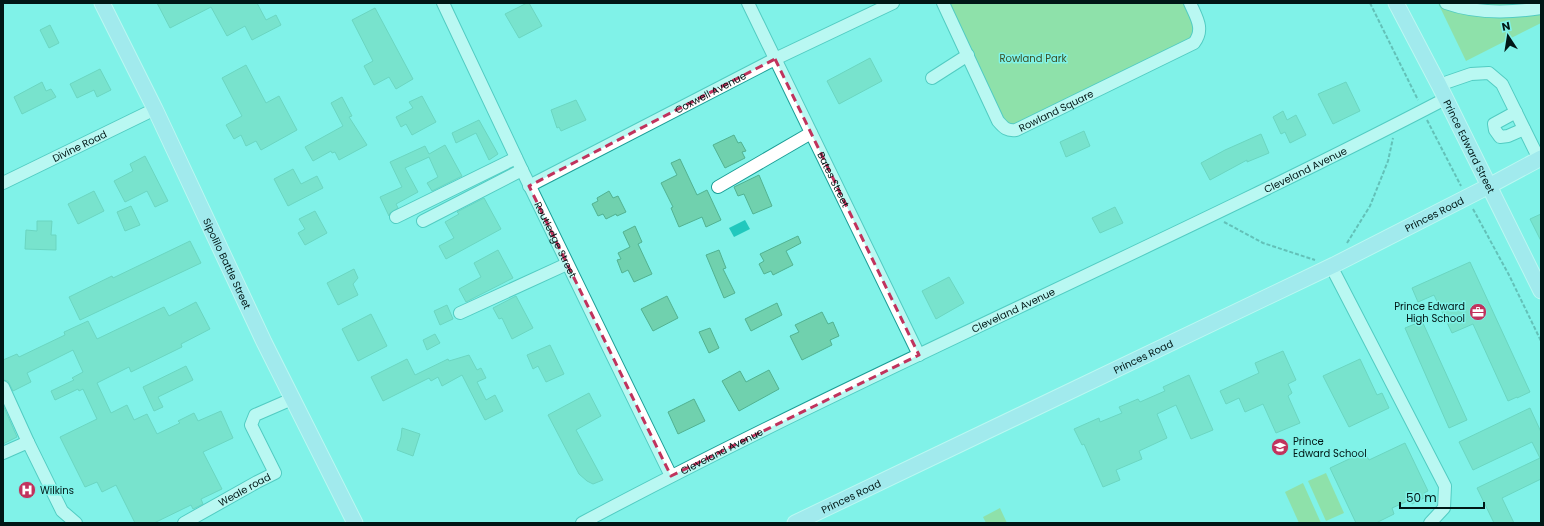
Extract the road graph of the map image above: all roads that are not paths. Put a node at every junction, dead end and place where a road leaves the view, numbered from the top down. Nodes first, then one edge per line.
1 (102, 3) edge
2 (443, 3) edge
3 (748, 3) edge
4 (893, 3) edge
5 (943, 3) edge
6 (1190, 3) edge
7 (1396, 3) edge
8 (1446, 3) edge
9 (1541, 8) edge
10 (968, 55) junction
11 (775, 58) junction
12 (932, 78) dead end
13 (1442, 92) junction
14 (155, 109) junction
15 (1516, 112) junction
16 (1524, 129) junction
17 (811, 133) junction
18 (516, 158) junction
19 (1540, 159) edge
20 (522, 170) junction
21 (3, 183) edge
22 (529, 186) junction
23 (1489, 186) junction
24 (718, 187) dead end
25 (396, 217) dead end
26 (423, 221) dead end
27 (567, 264) junction
28 (1332, 266) junction
29 (1541, 291) edge
30 (460, 313) dead end
31 (919, 355) junction
32 (3, 387) edge
33 (292, 399) junction
34 (28, 442) junction
35 (3, 454) edge
36 (671, 476) junction
37 (76, 523) edge
38 (184, 523) edge
39 (354, 523) edge
40 (582, 523) edge
41 (795, 523) edge
42 (1430, 523) edge

1 - 14 main road, Sipolilo Battle Street
2 - 18 street, Routledge Street
3 - 11 street, Bates Street
4 - 11 street, Coxwell Avenue
5 - 10 street, Rowland Square
6 - 10 street, Rowland Square
7 - 13 main road, Prince Edward Street
8 - 9 street
10 - 12 street
11 - 17 street, Bates Street
11 - 22 street, Coxwell Avenue
13 - 15 street, Cleveland Avenue
13 - 23 main road, Prince Edward Street
13 - 31 street, Cleveland Avenue
14 - 21 street, Divine Road
14 - 33 main road, Sipolilo Battle Street
15 - 16 street
15 - 16 street
16 - 19 street
17 - 24 street
17 - 31 street, Bates Street
18 - 20 street, Routledge Street
18 - 25 street
19 - 23 main road, Princes Road
20 - 22 street, Routledge Street
20 - 26 street
22 - 27 street, Routledge Street
23 - 28 main road, Princes Road
23 - 29 main road, Prince Edward Street
27 - 30 street
27 - 36 street, Routledge Street
28 - 41 main road, Princes Road
28 - 42 street
31 - 36 street, Cleveland Avenue
32 - 34 street
33 - 38 street, Weale road
33 - 39 main road, Sipolilo Battle Street
34 - 35 street
34 - 37 street
36 - 40 street, Cleveland Avenue

